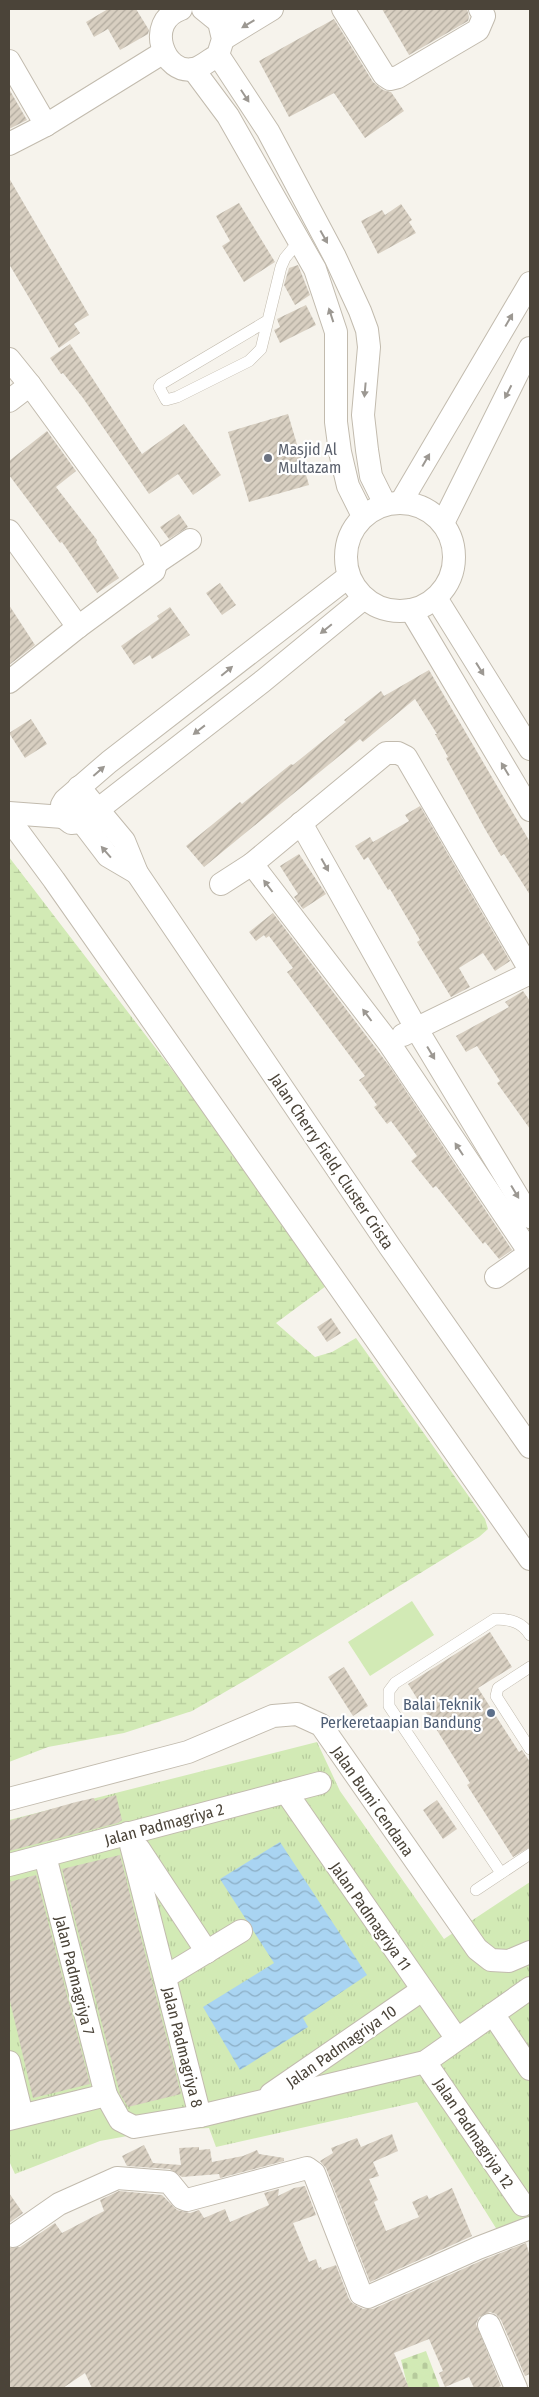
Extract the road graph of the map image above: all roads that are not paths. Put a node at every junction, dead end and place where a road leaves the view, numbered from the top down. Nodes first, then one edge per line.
1 (240, 9) edge
2 (272, 9) edge
3 (343, 9) edge
4 (480, 9) edge
5 (175, 10) edge
6 (216, 31) edge
7 (164, 52) junction
8 (9, 61) edge
9 (193, 69) junction
10 (46, 125) junction
11 (268, 131) junction
12 (9, 144) edge
13 (245, 145) junction
14 (288, 171) junction
15 (266, 183) junction
16 (299, 241) junction
17 (530, 283) edge
18 (267, 321) junction
19 (369, 347) junction
20 (530, 348) edge
21 (337, 349) junction
22 (9, 360) edge
23 (196, 363) junction
24 (206, 382) junction
25 (30, 385) junction
26 (9, 401) edge
27 (393, 503) junction
28 (363, 516) junction
29 (443, 524) junction
30 (9, 533) edge
31 (190, 540) dead end
32 (156, 563) junction
33 (348, 577) junction
34 (364, 598) junction
35 (436, 598) junction
36 (411, 610) junction
37 (78, 627) junction
38 (466, 646) junction
39 (441, 660) junction
40 (9, 682) edge
41 (530, 749) edge
42 (77, 807) junction
43 (530, 810) edge
44 (9, 812) edge
45 (9, 820) edge
46 (302, 823) junction
47 (252, 864) junction
48 (221, 884) dead end
49 (528, 963) edge
50 (416, 1028) junction
51 (389, 1043) junction
52 (530, 1216) edge
53 (530, 1252) edge
54 (496, 1277) dead end
55 (530, 1447) edge
56 (530, 1559) edge
57 (530, 1635) edge
58 (530, 1667) edge
59 (530, 1749) edge
60 (320, 1783) dead end
61 (286, 1792) junction
62 (9, 1799) edge
63 (128, 1833) junction
64 (530, 1854) edge
65 (45, 1856) junction
66 (9, 1865) edge
67 (501, 1873) junction
68 (476, 1890) dead end
69 (241, 1931) dead end
70 (207, 1952) junction
71 (530, 1952) edge
72 (165, 1977) junction
73 (530, 1988) edge
74 (422, 1990) junction
75 (493, 2014) junction
76 (457, 2039) junction
77 (9, 2062) edge
78 (425, 2062) junction
79 (530, 2069) edge
80 (106, 2095) junction
81 (260, 2102) junction
82 (200, 2116) junction
83 (15, 2117) edge
84 (523, 2205) dead end
85 (530, 2228) edge
86 (13, 2236) dead end
87 (490, 2325) dead end
88 (516, 2388) edge

1 - 6 street
2 -> 6 street
3 - 4 street
5 - 7 street
6 - 9 street
6 -> 11 street
7 - 9 street
7 - 10 street
8 - 10 street
9 - 13 street
10 - 12 street
11 - 13 street
11 - 14 street
13 - 15 street
14 - 15 street
14 -> 19 street
15 - 16 street
16 - 18 lane
21 -> 16 street
27 -> 17 street
18 - 23 lane
18 - 24 lane
19 - 21 street
19 -> 27 street
20 -> 29 street
21 - 28 street
22 - 25 street
23 - 24 lane
23 - 24 lane
25 - 26 street
25 - 32 street
27 - 28 street
27 - 29 street
28 - 33 street
29 - 35 street
30 - 37 street
31 - 32 street
32 - 37 street
33 - 34 street
42 -> 33 street
34 - 36 street
34 -> 42 street
35 - 36 street
35 - 38 street
36 - 39 street
37 - 40 street
38 - 39 street
38 -> 41 street
43 -> 39 street
42 - 44 street
42 - 55 street, Jalan Cherry Field, Cluster Crista
45 - 56 street
46 - 47 street
46 - 49 street
46 -> 50 street
47 - 48 street
51 -> 47 street
49 - 50 street
50 - 51 street
50 -> 52 street
53 -> 51 street
53 - 54 street
57 - 67 lane
58 - 59 lane
60 - 61 street, Jalan Padmagriya 2
61 - 63 street, Jalan Padmagriya 2
61 - 74 street, Jalan Padmagriya 11
62 - 71 street, Jalan Bumi Cendana
63 - 65 street, Jalan Padmagriya 2
63 - 70 street
63 - 72 street, Jalan Padmagriya 8
64 - 67 lane
65 - 66 street, Jalan Padmagriya 2
65 - 80 street, Jalan Padmagriya 7
67 - 68 lane
69 - 70 street, Jalan Padmagriya 8
70 - 72 street, Jalan Padmagriya 8
72 - 82 street, Jalan Padmagriya 8
73 - 75 street
74 - 76 street, Jalan Padmagriya 11
74 - 81 street, Jalan Padmagriya 10
75 - 76 street
75 - 79 street
76 - 78 street
77 - 83 street
78 - 81 street, Jalan Padmagriya 10
78 - 84 street, Jalan Padmagriya 12
80 - 82 street, Jalan Padmagriya 10
80 - 83 street
81 - 82 street, Jalan Padmagriya 10
85 - 86 street
87 - 88 street

